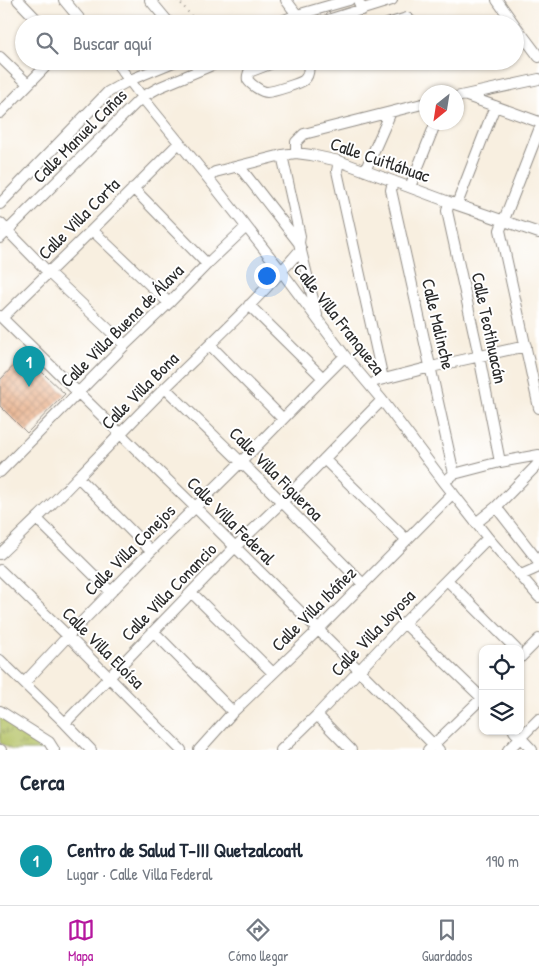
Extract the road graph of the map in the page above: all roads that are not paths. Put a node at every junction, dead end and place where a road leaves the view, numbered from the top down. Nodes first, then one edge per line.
1 (18, 0) edge
2 (64, 0) edge
3 (150, 0) edge
4 (286, 0) edge
5 (350, 0) edge
6 (392, 0) edge
7 (497, 0) edge
8 (360, 5) edge
9 (32, 15) edge
10 (76, 15) edge
11 (162, 15) edge
12 (297, 15) joint
13 (345, 15) edge
14 (508, 15) edge
15 (524, 36) edge
16 (0, 57) edge
17 (539, 57) edge
18 (42, 70) edge
19 (122, 70) edge
20 (154, 70) edge
21 (201, 70) edge
22 (254, 70) edge
23 (308, 70) edge
24 (539, 79) edge
25 (130, 80) junction
26 (28, 84) junction
27 (464, 96) edge
28 (142, 97) junction
29 (464, 97) edge
30 (419, 105) edge
31 (495, 106) junction
32 (391, 112) junction
33 (0, 113) edge
34 (539, 122) edge
35 (433, 130) edge
36 (539, 130) edge
37 (178, 143) junction
38 (296, 153) junction
39 (282, 155) junction
40 (339, 161) junction
41 (239, 166) junction
42 (365, 171) junction
43 (208, 178) junction
44 (393, 181) junction
45 (410, 187) junction
46 (133, 188) junction
47 (453, 203) junction
48 (0, 204) edge
49 (503, 220) junction
50 (0, 223) edge
51 (246, 227) junction
52 (92, 230) junction
53 (8, 231) junction
54 (539, 233) edge
55 (0, 238) edge
56 (300, 246) junction
57 (207, 264) junction
58 (48, 272) junction
59 (282, 272) junction
60 (169, 303) junction
61 (249, 305) junction
62 (1, 317) edge
63 (318, 320) junction
64 (125, 345) junction
65 (210, 345) junction
66 (526, 346) junction
67 (345, 356) junction
68 (479, 356) junction
69 (431, 366) junction
70 (323, 378) junction
71 (383, 379) junction
72 (369, 384) junction
73 (165, 388) junction
74 (78, 392) junction
75 (382, 400) junction
76 (539, 408) edge
77 (283, 419) junction
78 (120, 434) junction
79 (539, 455) edge
80 (324, 459) junction
81 (241, 462) junction
82 (500, 462) junction
83 (539, 463) edge
84 (0, 472) edge
85 (454, 474) junction
86 (78, 478) junction
87 (444, 482) junction
88 (453, 493) junction
89 (282, 502) junction
90 (496, 507) junction
91 (195, 508) junction
92 (37, 519) junction
93 (476, 522) junction
94 (488, 538) junction
95 (407, 540) junction
96 (235, 547) junction
97 (151, 551) junction
98 (0, 554) edge
99 (539, 562) edge
100 (539, 567) edge
101 (0, 570) edge
102 (521, 575) junction
103 (448, 580) junction
104 (363, 584) junction
105 (111, 592) junction
106 (192, 593) junction
107 (539, 597) edge
108 (404, 622) junction
109 (318, 630) junction
110 (154, 632) junction
111 (68, 636) junction
112 (539, 639) edge
113 (511, 645) edge
114 (524, 651) edge
115 (0, 660) edge
116 (359, 670) junction
117 (273, 673) junction
118 (109, 677) junction
119 (24, 683) junction
120 (479, 695) edge
121 (479, 701) edge
122 (0, 711) edge
123 (233, 712) junction
124 (317, 715) junction
125 (539, 719) edge
126 (65, 723) junction
127 (524, 729) edge
128 (516, 735) edge
129 (518, 735) edge
130 (52, 746) edge
131 (433, 748) edge
132 (91, 750) edge
133 (181, 750) edge
134 (199, 750) edge
135 (282, 750) edge
136 (351, 750) edge
137 (508, 750) edge
138 (532, 750) edge

1 - 9 street
2 - 10 street
3 - 11 street
4 - 12 street
5 - 12 street
6 - 8 street
7 - 14 street
8 - 13 street
15 - 17 street
16 - 26 street
18 - 26 street
19 - 25 street, Calle Villa Franqueza
20 - 25 street, Calle Manuel Cañas
21 - 28 street, Calle Manuel Cañas
22 - 23 street
24 - 27 street
25 - 28 street, Calle Villa Franqueza
25 - 48 street, Calle Manuel Cañas
26 - 33 street
28 - 37 street, Calle Villa Franqueza
28 - 53 street, Calle Manuel Cañas
29 - 31 street
30 - 32 street
31 - 34 street
31 - 47 street
32 - 38 street
32 - 42 street
35 - 45 street
36 - 49 street
37 - 43 street, Calle Villa Franqueza
37 - 46 street, Calle Villa Corta
38 - 39 street, Calle Cuitláhuac
38 - 40 street, Calle Cuitláhuac
39 - 41 street, Calle Cuitláhuac
39 - 56 street
40 - 42 street, Calle Cuitláhuac
40 - 71 street
41 - 43 street, Calle Cuitláhuac
41 - 56 street
42 - 44 street, Calle Cuitláhuac
43 - 51 street, Calle Villa Franqueza
44 - 45 street, Calle Cuitláhuac
44 - 69 street, Calle Malinche
45 - 47 street, Calle Cuitláhuac
46 - 52 street, Calle Villa Corta
46 - 57 street
47 - 49 street, Calle Cuitláhuac
47 - 68 street, Calle Teotihuacán
49 - 54 street, Calle Cuitláhuac
49 - 66 street
50 - 53 street
51 - 57 street, Calle Villa Buena de Álava
51 - 59 street, Calle Villa Franqueza
52 - 58 street, Calle Villa Corta
52 - 60 street
53 - 55 street, Calle Manuel Cañas
53 - 58 street
56 - 59 street, Calle Villa Bona
56 - 63 street
57 - 60 street, Calle Villa Buena de Álava
58 - 62 street, Calle Villa Corta
58 - 64 street
59 - 61 street, Calle Villa Bona
59 - 63 street, Calle Villa Franqueza
60 - 64 street, Calle Villa Buena de Álava
61 - 65 street, Calle Villa Bona
61 - 70 street
62 - 74 street, Calle Villa Federal
63 - 67 street, Calle Villa Franqueza
64 - 74 street, Calle Villa Buena de Álava
65 - 73 street, Calle Villa Bona
65 - 77 street
66 - 68 street
66 - 76 street
67 - 70 street, Calle Villa Conejos
67 - 72 street, Calle Villa Franqueza
68 - 69 street
68 - 82 street, Calle Teotihuacán
69 - 71 street
69 - 85 street, Calle Malinche
70 - 77 street, Calle Villa Conejos
71 - 72 street
72 - 75 street, Calle Villa Franqueza
73 - 78 street, Calle Villa Bona
73 - 81 street, Calle Villa Figueroa
74 - 78 street, Calle Villa Federal
74 - 84 street, Calle Villa Buena de Álava
75 - 80 street, Calle Villa Conancio
75 - 87 street, Calle Villa Franqueza
77 - 81 street, Calle Villa Conejos
78 - 86 street, Calle Villa Bona
78 - 91 street, Calle Villa Federal
79 - 82 street
80 - 89 street, Calle Villa Conancio
80 - 95 street
81 - 89 street, Calle Villa Figueroa
81 - 91 street, Calle Villa Conejos
82 - 85 street
83 - 90 street
85 - 87 street
86 - 92 street, Calle Villa Bona
86 - 97 street
87 - 88 street, Calle Villa Franqueza
88 - 93 street, Calle Villa Franqueza
88 - 95 street, Calle Villa Ibáñez
89 - 96 street, Calle Villa Conancio
89 - 104 street, Calle Villa Figueroa
90 - 93 street
90 - 99 street
91 - 96 street, Calle Villa Federal
91 - 97 street, Calle Villa Conejos
92 - 98 street, Calle Villa Bona
92 - 105 street
93 - 94 street, Calle Villa Franqueza
94 - 102 street, Calle Villa Franqueza
94 - 103 street, Calle Villa Joyosa
95 - 104 street, Calle Villa Ibáñez
96 - 106 street, Calle Villa Conancio
96 - 109 street, Calle Villa Federal
97 - 105 street, Calle Villa Conejos
100 - 102 street
101 - 111 street, Calle Villa Eloísa
102 - 107 street, Calle Villa Franqueza
103 - 108 street, Calle Villa Joyosa
103 - 113 street
104 - 109 street, Calle Villa Ibáñez
105 - 111 street, Calle Villa Conejos
106 - 110 street, Calle Villa Conancio
106 - 117 street
108 - 116 street, Calle Villa Joyosa
108 - 120 street
109 - 116 street, Calle Villa Federal
109 - 117 street, Calle Villa Ibáñez
110 - 118 street, Calle Villa Conancio
110 - 123 street
111 - 118 street, Calle Villa Eloísa
111 - 119 street, Calle Villa Conejos
112 - 114 street
115 - 119 street
116 - 124 street, Calle Villa Joyosa
116 - 131 street, Calle Villa Federal
117 - 123 street, Calle Villa Ibáñez
118 - 126 street, Calle Villa Conancio
118 - 133 street, Calle Villa Eloísa
119 - 126 street
121 - 131 street
122 - 130 street
123 - 134 street, Calle Villa Ibáñez
124 - 135 street, Calle Villa Joyosa
124 - 136 street
125 - 127 street
126 - 132 street
128 - 137 street
129 - 138 street

